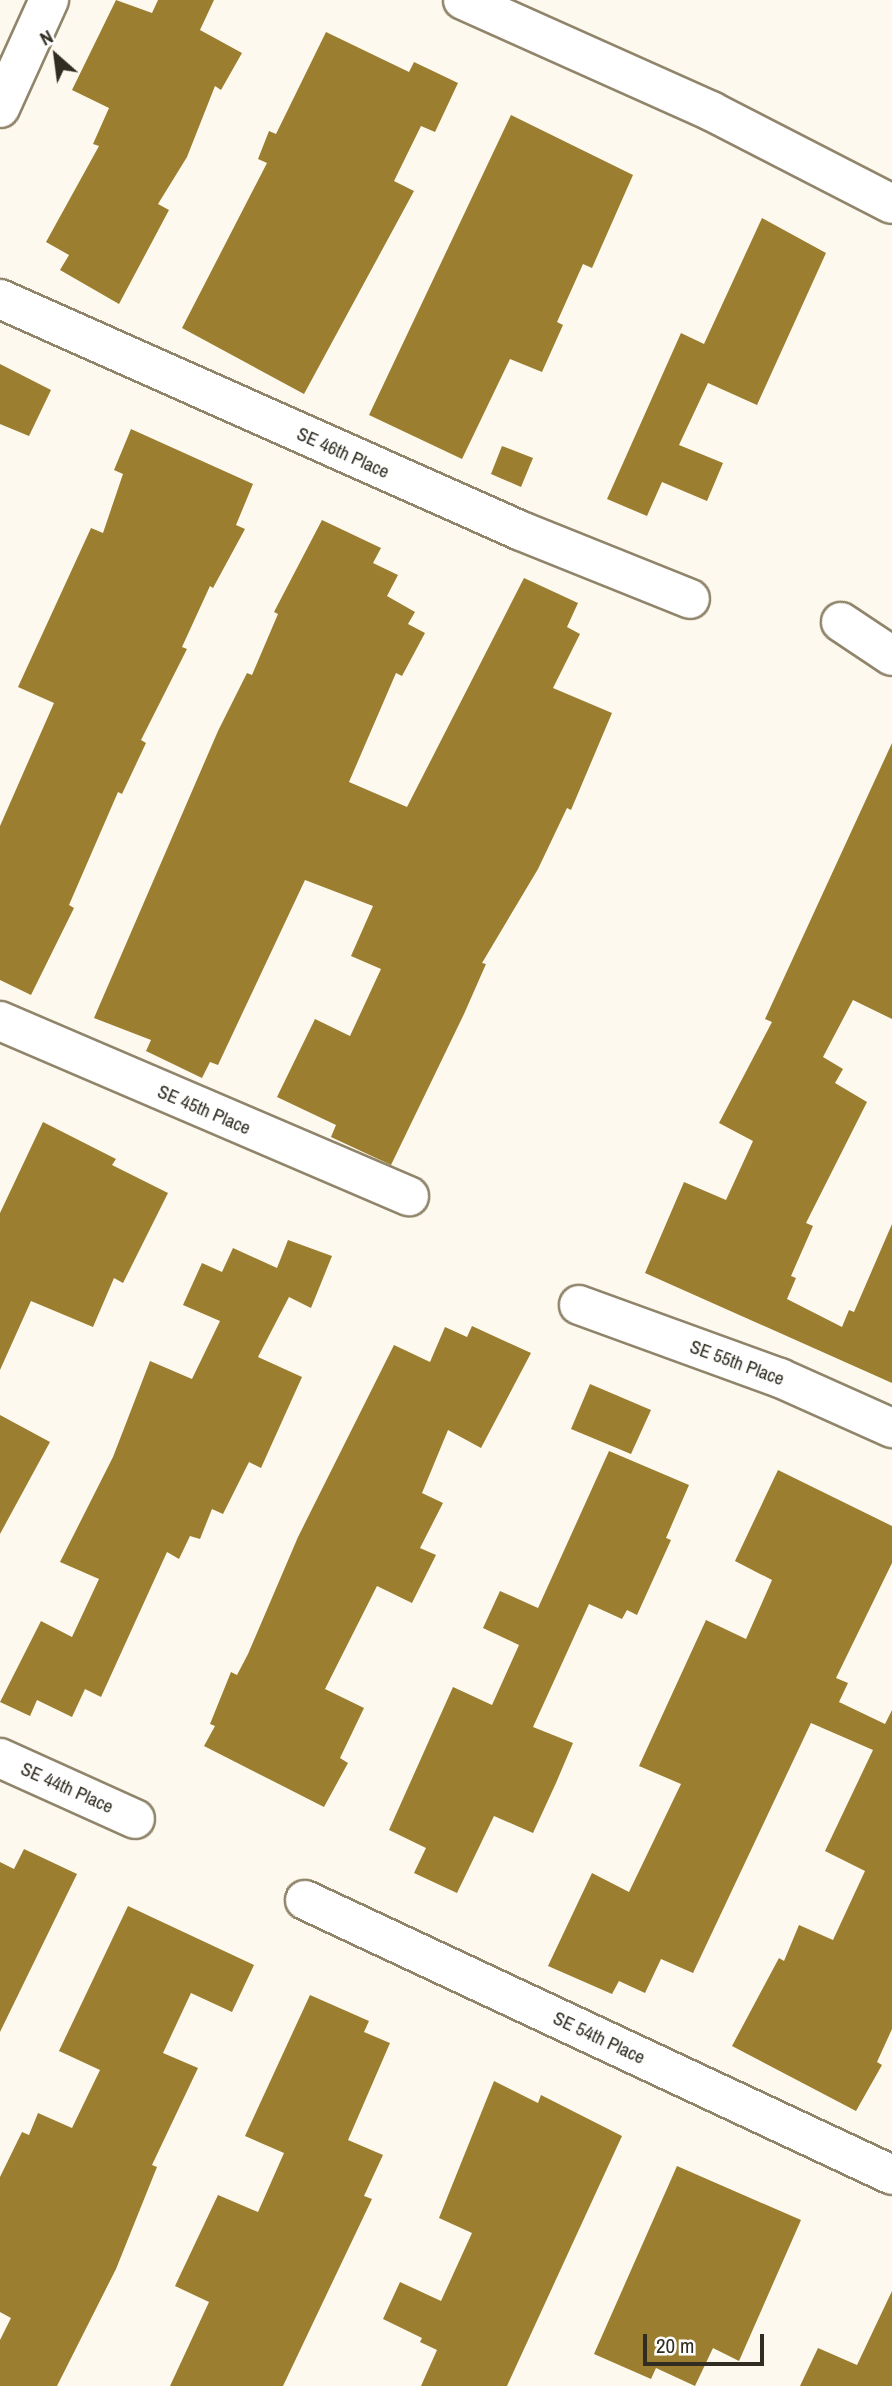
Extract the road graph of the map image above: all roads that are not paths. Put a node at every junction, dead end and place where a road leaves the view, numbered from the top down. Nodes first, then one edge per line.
1 (49, 0) edge
2 (463, 0) edge
3 (0, 108) edge
4 (892, 204) edge
5 (0, 299) edge
6 (690, 599) dead end
7 (841, 622) dead end
8 (892, 656) edge
9 (0, 1021) edge
10 (409, 1196) dead end
11 (579, 1305) dead end
12 (892, 1428) edge
13 (0, 1758) edge
14 (135, 1819) dead end
15 (305, 1900) dead end
16 (892, 2175) edge

1 - 3 street
2 - 4 street
5 - 6 street, SE 46th Place
7 - 8 street
9 - 10 street, SE 45th Place
11 - 12 street, SE 55th Place
13 - 14 street, SE 44th Place
15 - 16 street, SE 54th Place

